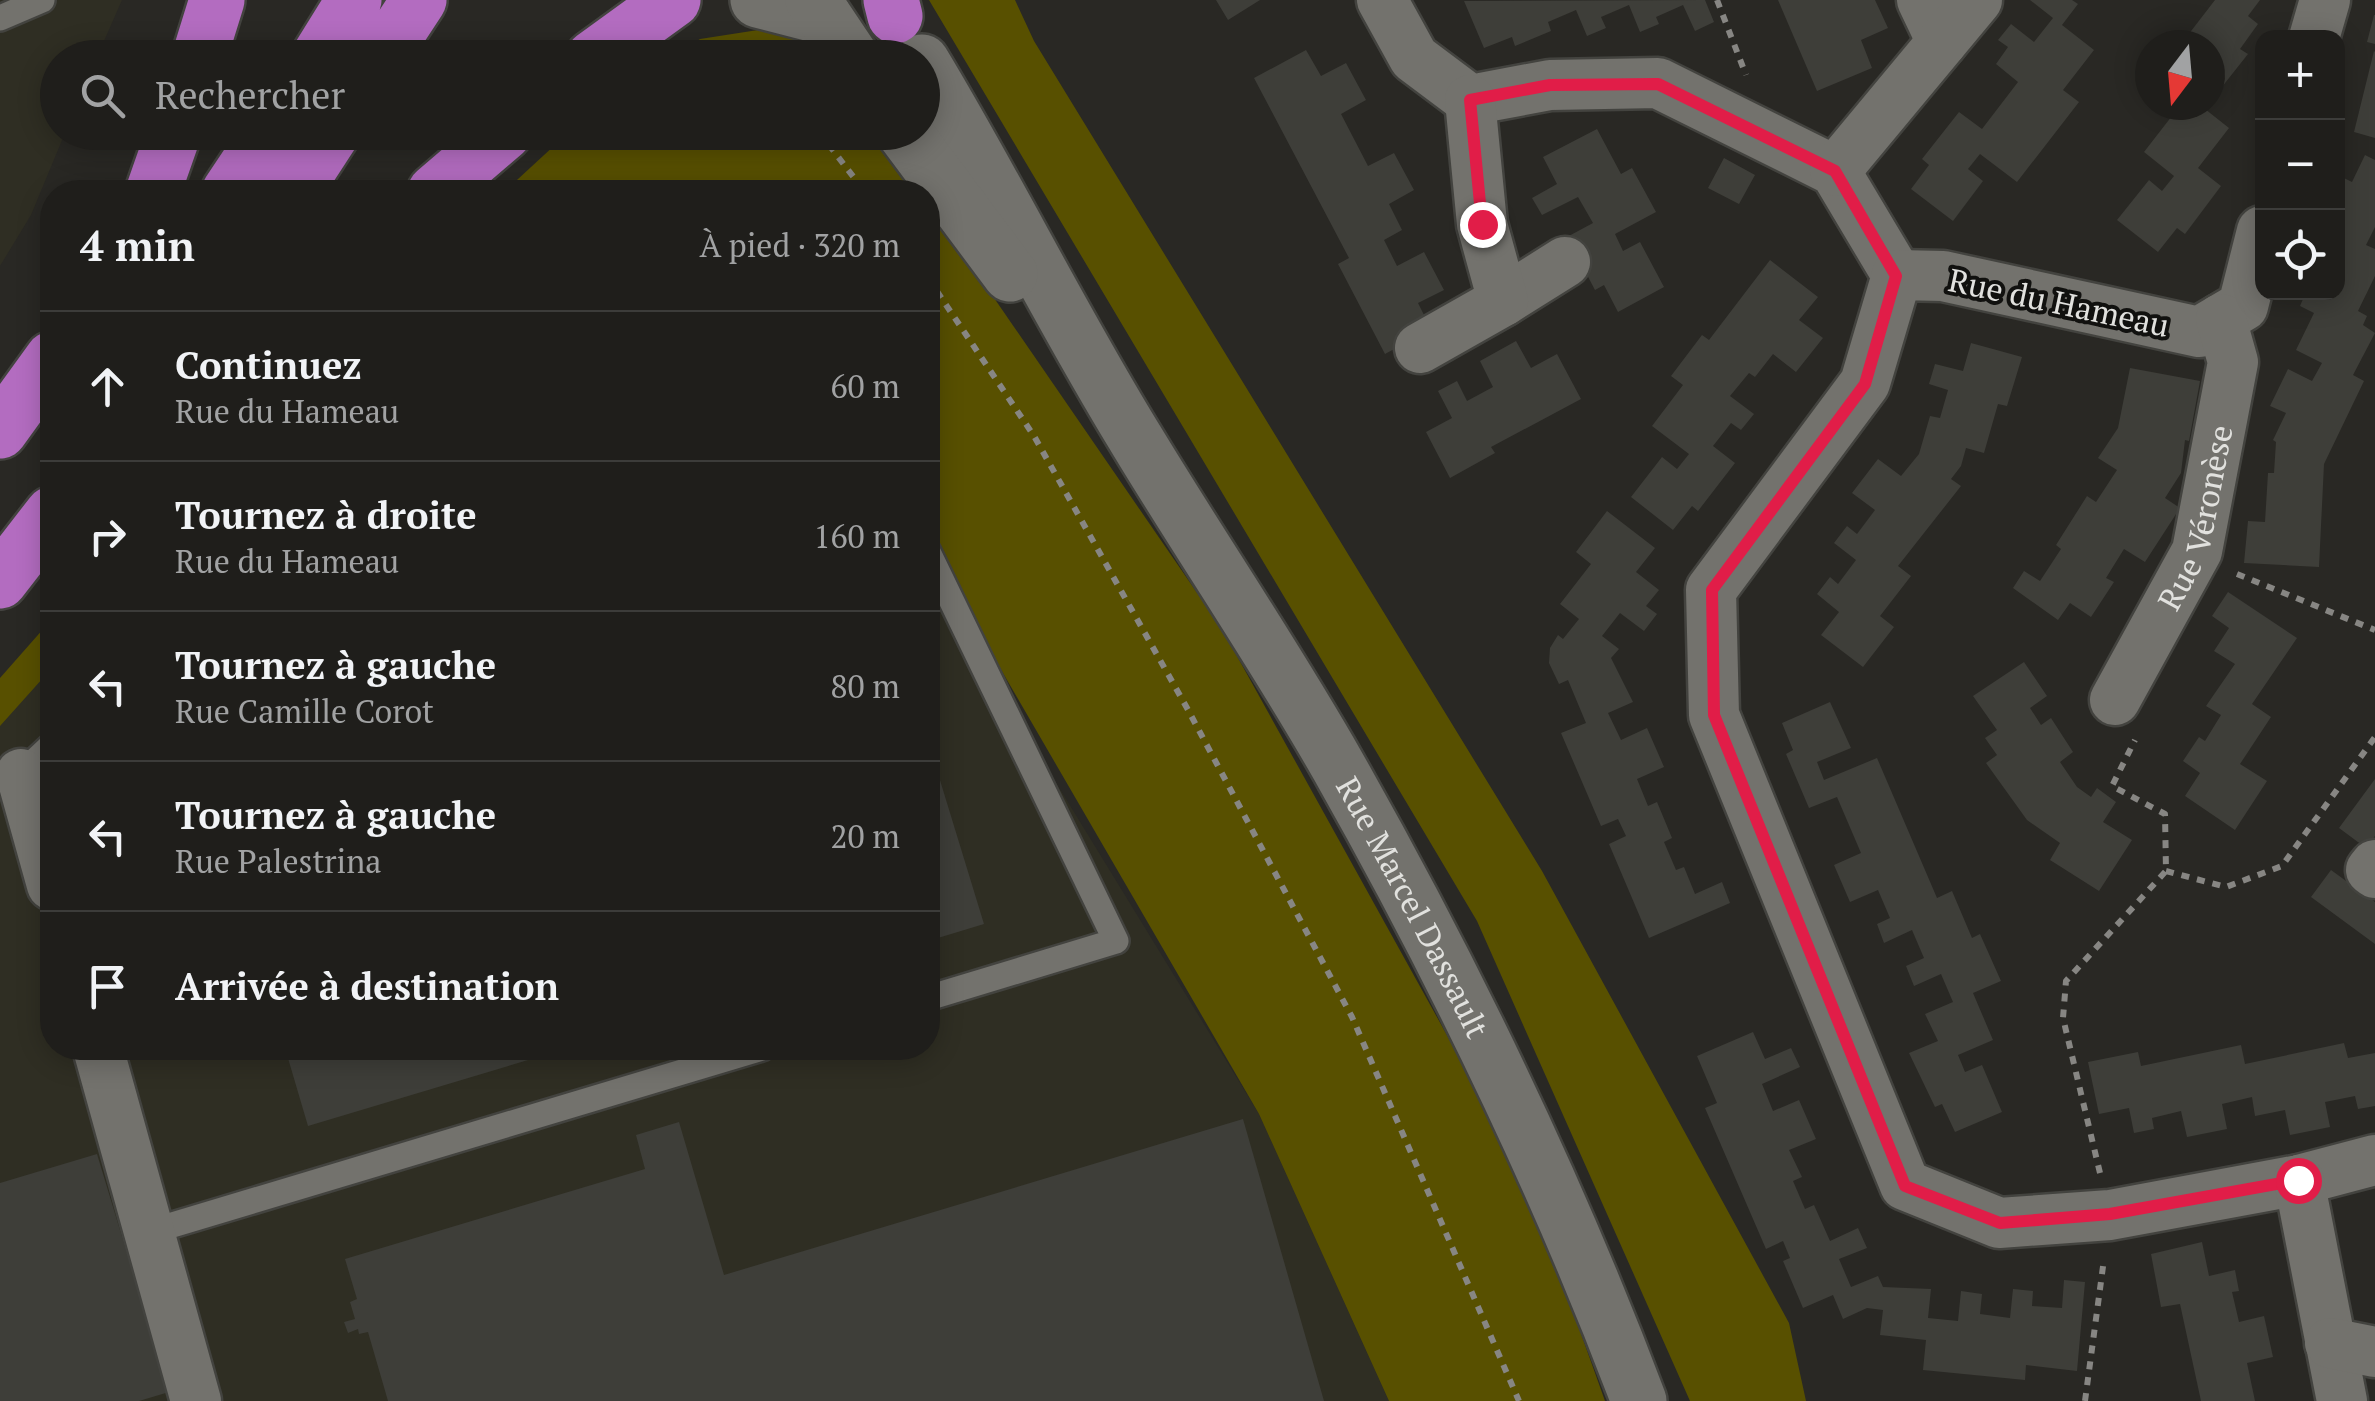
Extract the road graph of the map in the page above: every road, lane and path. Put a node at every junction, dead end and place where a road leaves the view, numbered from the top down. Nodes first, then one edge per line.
1 (42, 0) edge
2 (218, 0) edge
3 (354, 0) edge
4 (418, 0) edge
5 (673, 0) edge
6 (758, 0) edge
7 (1382, 0) edge
8 (1718, 0) edge
9 (1977, 0) edge
10 (2324, 0) edge
11 (0, 18) edge
12 (1932, 21) edge
13 (830, 25) edge
14 (2316, 30) edge
15 (205, 40) edge
16 (329, 40) edge
17 (392, 40) edge
18 (618, 40) edge
19 (940, 93) edge
20 (1470, 100) junction
21 (1752, 130) junction
22 (168, 150) edge
23 (257, 150) edge
24 (321, 150) edge
25 (484, 150) edge
26 (833, 150) edge
27 (918, 150) edge
28 (1835, 171) junction
29 (157, 180) edge
30 (237, 180) edge
31 (302, 180) edge
32 (449, 180) edge
33 (856, 180) edge
34 (2255, 259) edge
35 (1565, 262) dead end
36 (1896, 276) junction
37 (940, 296) edge
38 (1504, 301) junction
39 (2221, 319) junction
40 (1420, 348) dead end
41 (40, 376) edge
42 (40, 423) edge
43 (0, 431) edge
44 (1136, 440) junction
45 (0, 467) edge
46 (40, 529) edge
47 (2194, 556) junction
48 (40, 561) edge
49 (940, 577) edge
50 (0, 581) edge
51 (0, 600) edge
52 (2375, 630) edge
53 (2128, 713) joint
54 (2375, 737) edge
55 (37, 759) edge
56 (40, 784) edge
57 (2375, 864) edge
58 (2166, 870) junction
59 (2375, 873) edge
60 (940, 994) edge
61 (101, 1060) edge
62 (722, 1060) edge
63 (2375, 1160) edge
64 (2298, 1180) junction
65 (2110, 1214) junction
66 (149, 1232) junction
67 (2353, 1348) edge
68 (196, 1401) edge
69 (1519, 1401) edge
70 (1639, 1401) edge
71 (2085, 1401) edge
72 (2342, 1401) edge

1 - 11 lane
2 - 15 highway
3 - 16 highway
4 - 17 highway
5 - 18 highway
6 - 13 street
7 - 20 street
8 - 21 path
9 - 12 street
10 - 14 street
12 - 28 street
19 - 44 street, Rue Marcel Dassault
20 - 21 street
20 - 38 street
21 - 28 street
22 - 29 highway
23 - 30 highway
24 - 31 highway
25 - 32 highway
26 - 33 path
27 - 44 street, Rue Marcel Dassault
28 - 36 street
34 - 39 street
35 - 38 street
36 - 39 street, Rue du Hameau
36 - 65 street
37 - 69 path
38 - 40 street
39 - 47 street, Rue Véronèse
41 - 43 highway
42 - 45 highway
44 - 70 street, Rue Marcel Dassault
46 - 50 highway
47 - 52 path
47 - 53 street, Rue Véronèse
48 - 51 highway
49 - 60 lane
53 - 58 path
54 - 58 path
55 - 56 street
57 - 59 street
58 - 65 path
61 - 66 street
62 - 66 lane
63 - 64 street
64 - 65 street
64 - 67 street
65 - 71 path
66 - 68 street
67 - 72 street

